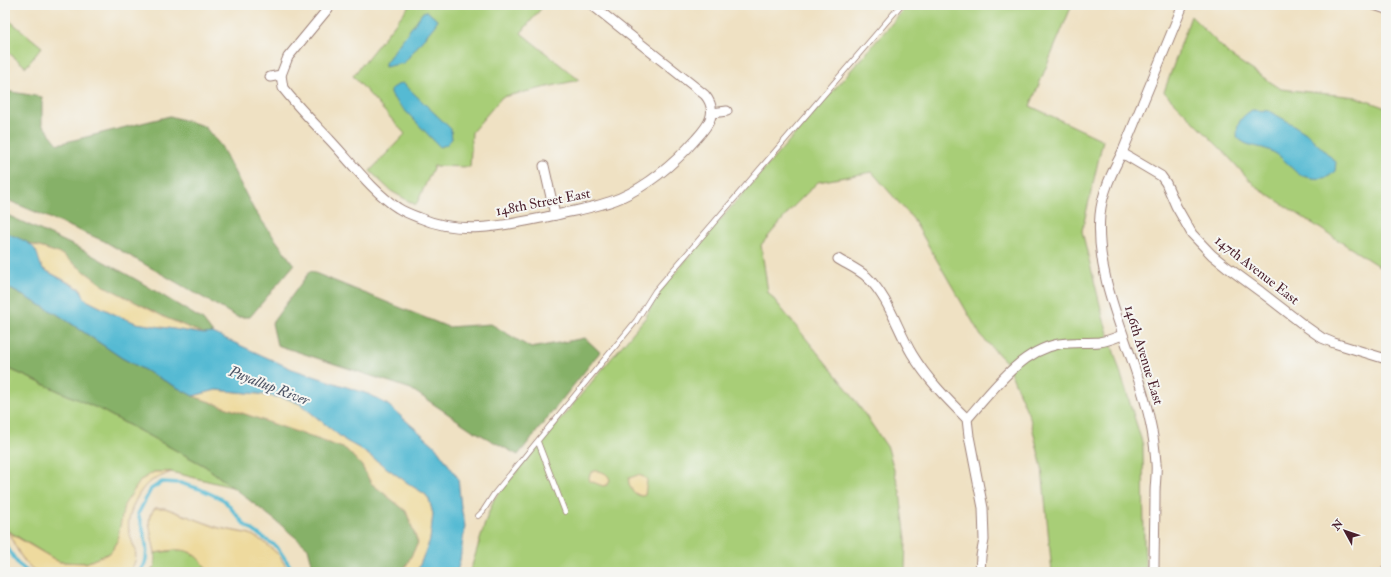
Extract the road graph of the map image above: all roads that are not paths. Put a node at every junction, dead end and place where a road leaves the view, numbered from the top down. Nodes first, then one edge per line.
1 (331, 5) edge
2 (592, 5) edge
3 (901, 5) edge
4 (1374, 5) edge
5 (1180, 6) edge
6 (1386, 9) edge
7 (281, 75) junction
8 (270, 77) dead end
9 (727, 112) dead end
10 (712, 113) junction
11 (1122, 153) junction
12 (544, 166) dead end
13 (555, 215) junction
14 (838, 259) dead end
15 (1122, 335) junction
16 (1386, 359) edge
17 (967, 419) junction
18 (538, 442) junction
19 (565, 512) dead end
20 (478, 516) dead end
21 (1386, 570) edge
22 (980, 572) edge
23 (1154, 572) edge
24 (1383, 572) edge

1 - 7 street
2 - 10 street
3 - 18 lane
4 - 6 street
5 - 11 street, 146th Avenue East
7 - 8 street
7 - 13 street, 148th Street East
9 - 10 street
10 - 13 street, 148th Street East
11 - 15 street, 146th Avenue East
11 - 16 street, 147th Avenue East
12 - 13 street
14 - 17 street
15 - 17 street
15 - 23 street, 146th Avenue East
17 - 22 street
18 - 19 lane
18 - 20 lane
21 - 24 street

